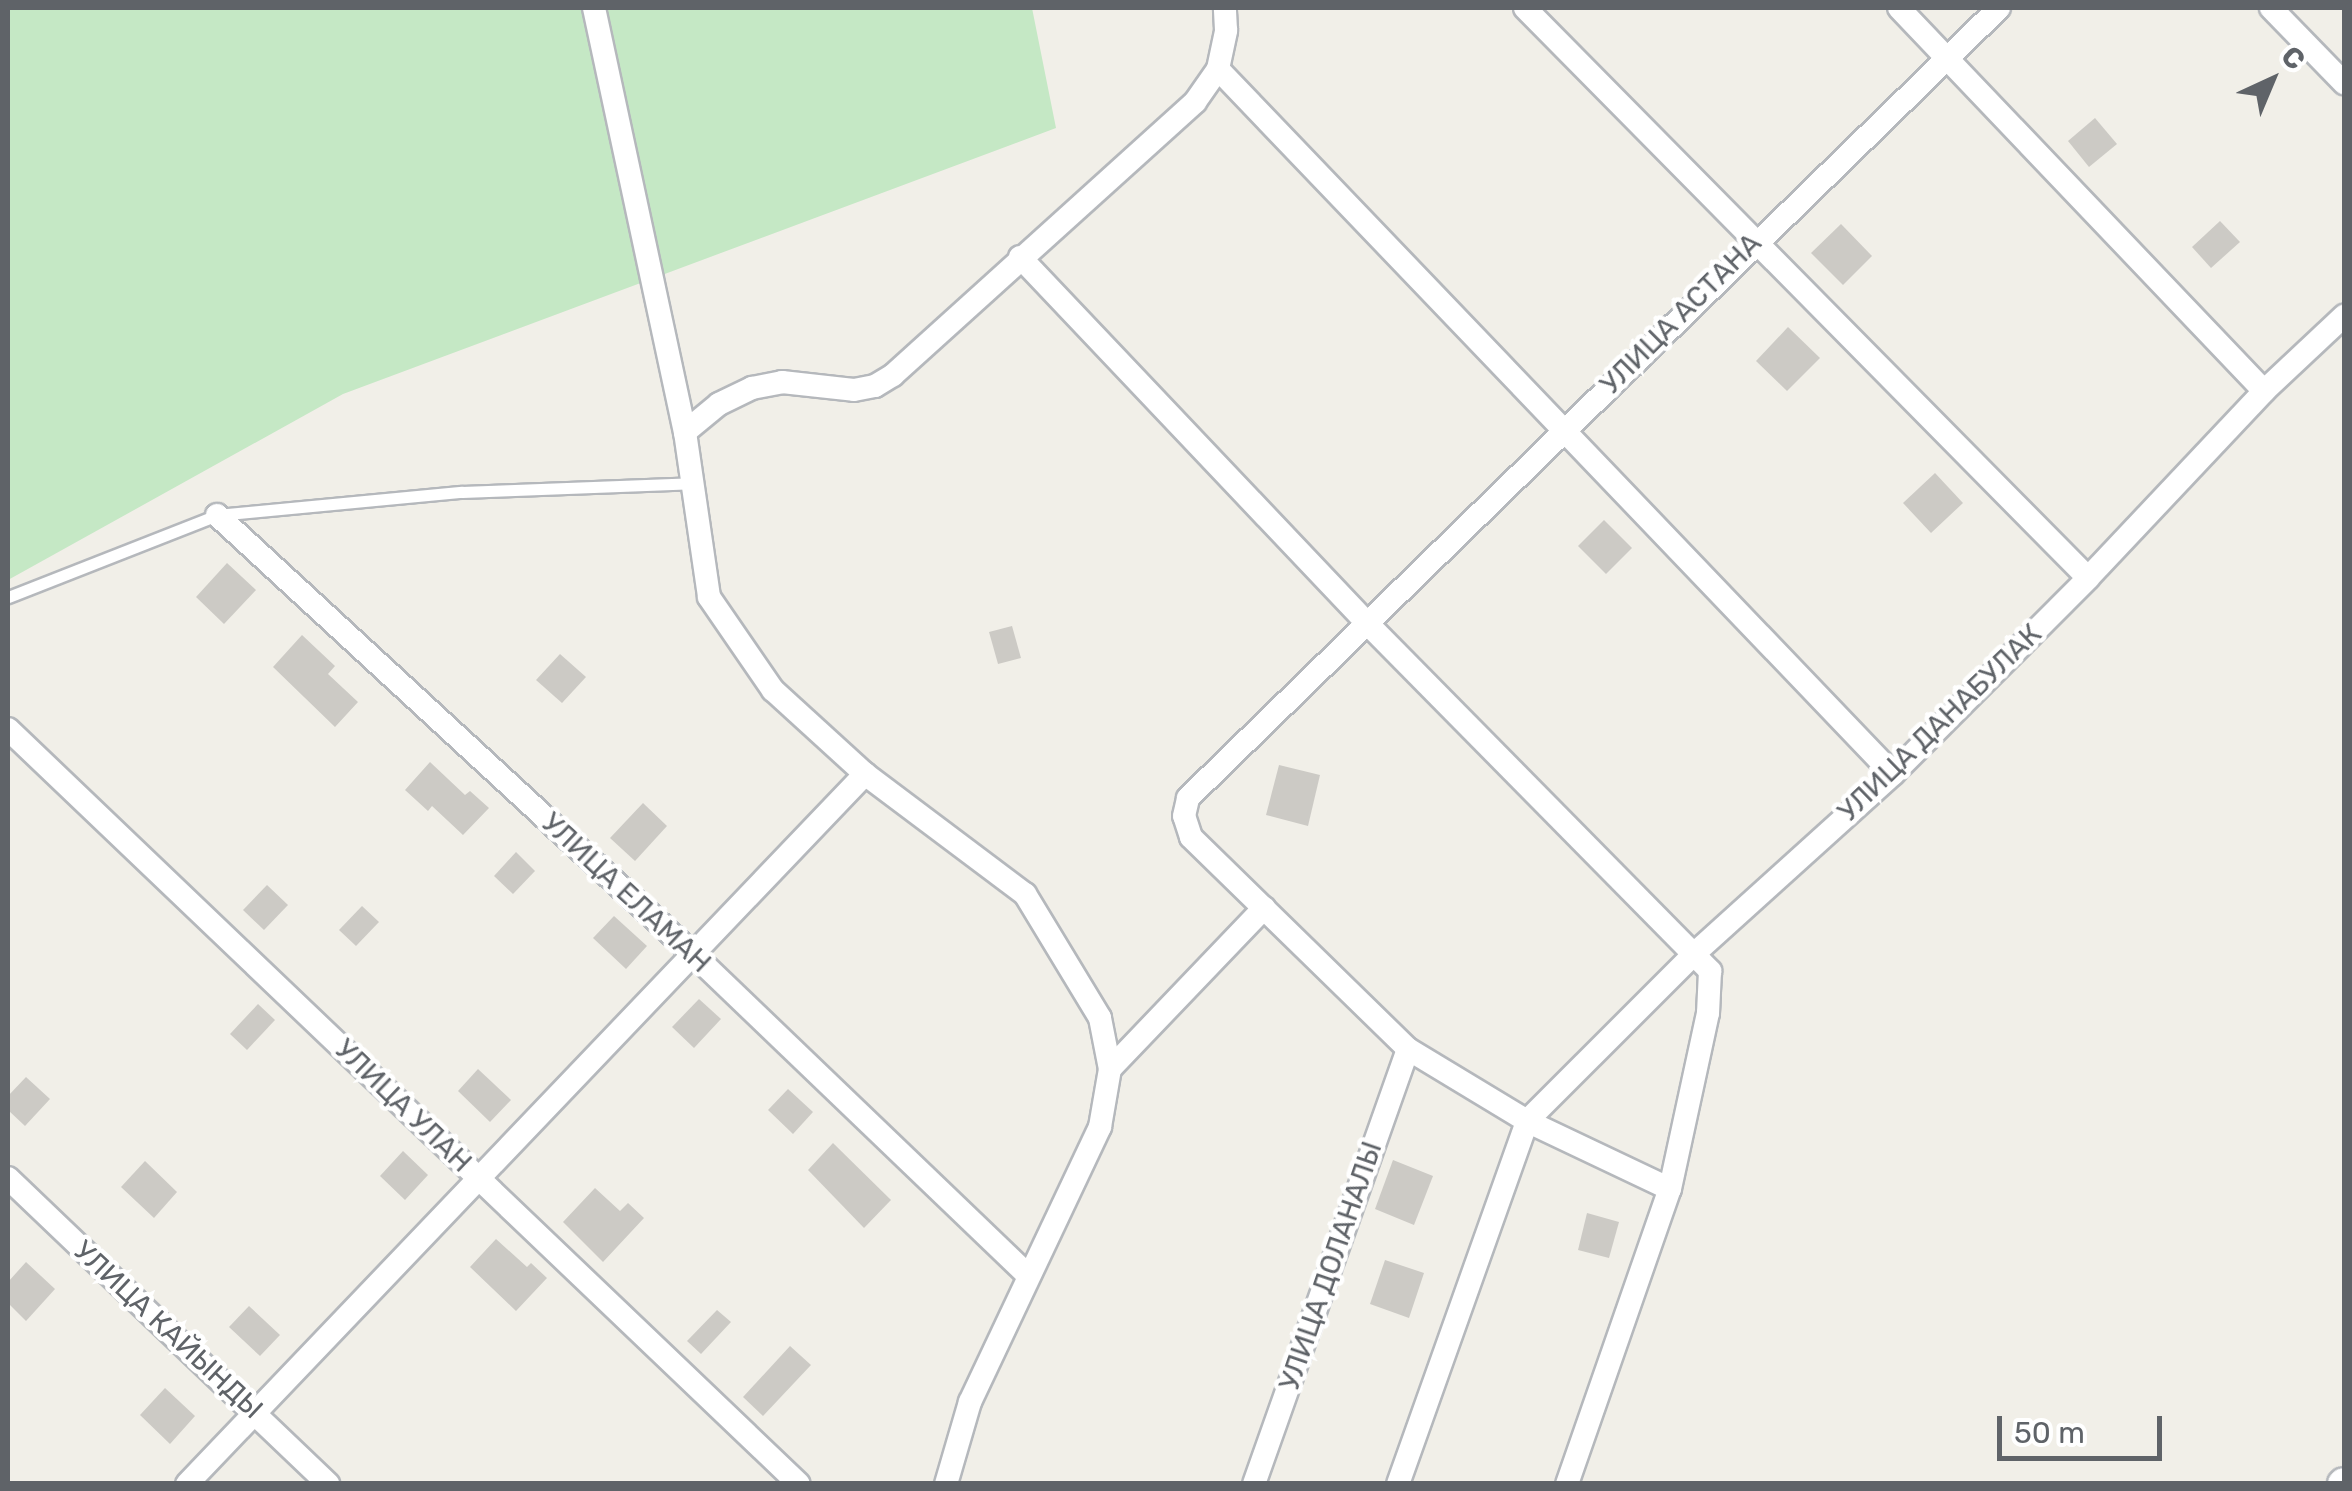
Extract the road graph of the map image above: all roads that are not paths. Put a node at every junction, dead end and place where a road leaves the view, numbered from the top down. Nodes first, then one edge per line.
1 (594, 8) edge
2 (1225, 8) edge
3 (1525, 8) edge
4 (1899, 8) edge
5 (1998, 8) edge
6 (2271, 8) edge
7 (1947, 57) junction
8 (1218, 69) junction
9 (2344, 84) edge
10 (1757, 240) junction
11 (1020, 257) junction
12 (2344, 316) edge
13 (2264, 391) junction
14 (686, 432) junction
15 (1562, 432) junction
16 (692, 483) junction
17 (218, 515) junction
18 (2088, 578) junction
19 (8, 597) edge
20 (1366, 623) junction
21 (8, 729) edge
22 (865, 774) junction
23 (1892, 774) junction
24 (1264, 908) junction
25 (1696, 953) junction
26 (693, 954) junction
27 (1408, 1049) junction
28 (1110, 1069) junction
29 (1527, 1121) junction
30 (8, 1178) edge
31 (479, 1178) junction
32 (1670, 1189) junction
33 (1030, 1276) junction
34 (255, 1412) junction
35 (187, 1484) edge
36 (328, 1484) edge
37 (799, 1484) edge
38 (946, 1484) edge
39 (1254, 1484) edge
40 (1398, 1484) edge
41 (1567, 1484) edge

1 - 14 street
2 - 8 street
3 - 10 street
4 - 7 street
5 - 7 street, УЛИЦА АСТАНА
6 - 9 street
7 - 10 street, УЛИЦА АСТАНА
7 - 13 street
8 - 11 street
8 - 15 street
10 - 15 street, УЛИЦА АСТАНА
10 - 18 street
11 - 14 street
11 - 20 street
12 - 13 street, УЛИЦА ДАНАБУЛАК
13 - 18 street, УЛИЦА ДАНАБУЛАК
14 - 16 street
15 - 20 street, УЛИЦА АСТАНА
15 - 23 street
16 - 17 lane
16 - 22 street
17 - 19 lane
17 - 26 street, УЛИЦА ЕЛАМАН
18 - 23 street, УЛИЦА ДАНАБУЛАК
20 - 24 street, УЛИЦА АСТАНА
20 - 25 street
21 - 31 street, УЛИЦА УЛАН
22 - 26 street
22 - 28 street
23 - 25 street, УЛИЦА ДАНАБУЛАК
24 - 27 street
24 - 28 street
25 - 29 street, УЛИЦА ДАНАБУЛАК
25 - 32 street
26 - 31 street
26 - 33 street, УЛИЦА ЕЛАМАН
27 - 29 street
27 - 39 street, УЛИЦА ДОЛАНАЛЫ
28 - 33 street
29 - 32 street
29 - 40 street
30 - 34 street, УЛИЦА КАЙЫНДЫ
31 - 34 street
31 - 37 street, УЛИЦА УЛАН
32 - 41 street
33 - 38 street
34 - 35 street
34 - 36 street, УЛИЦА КАЙЫНДЫ

